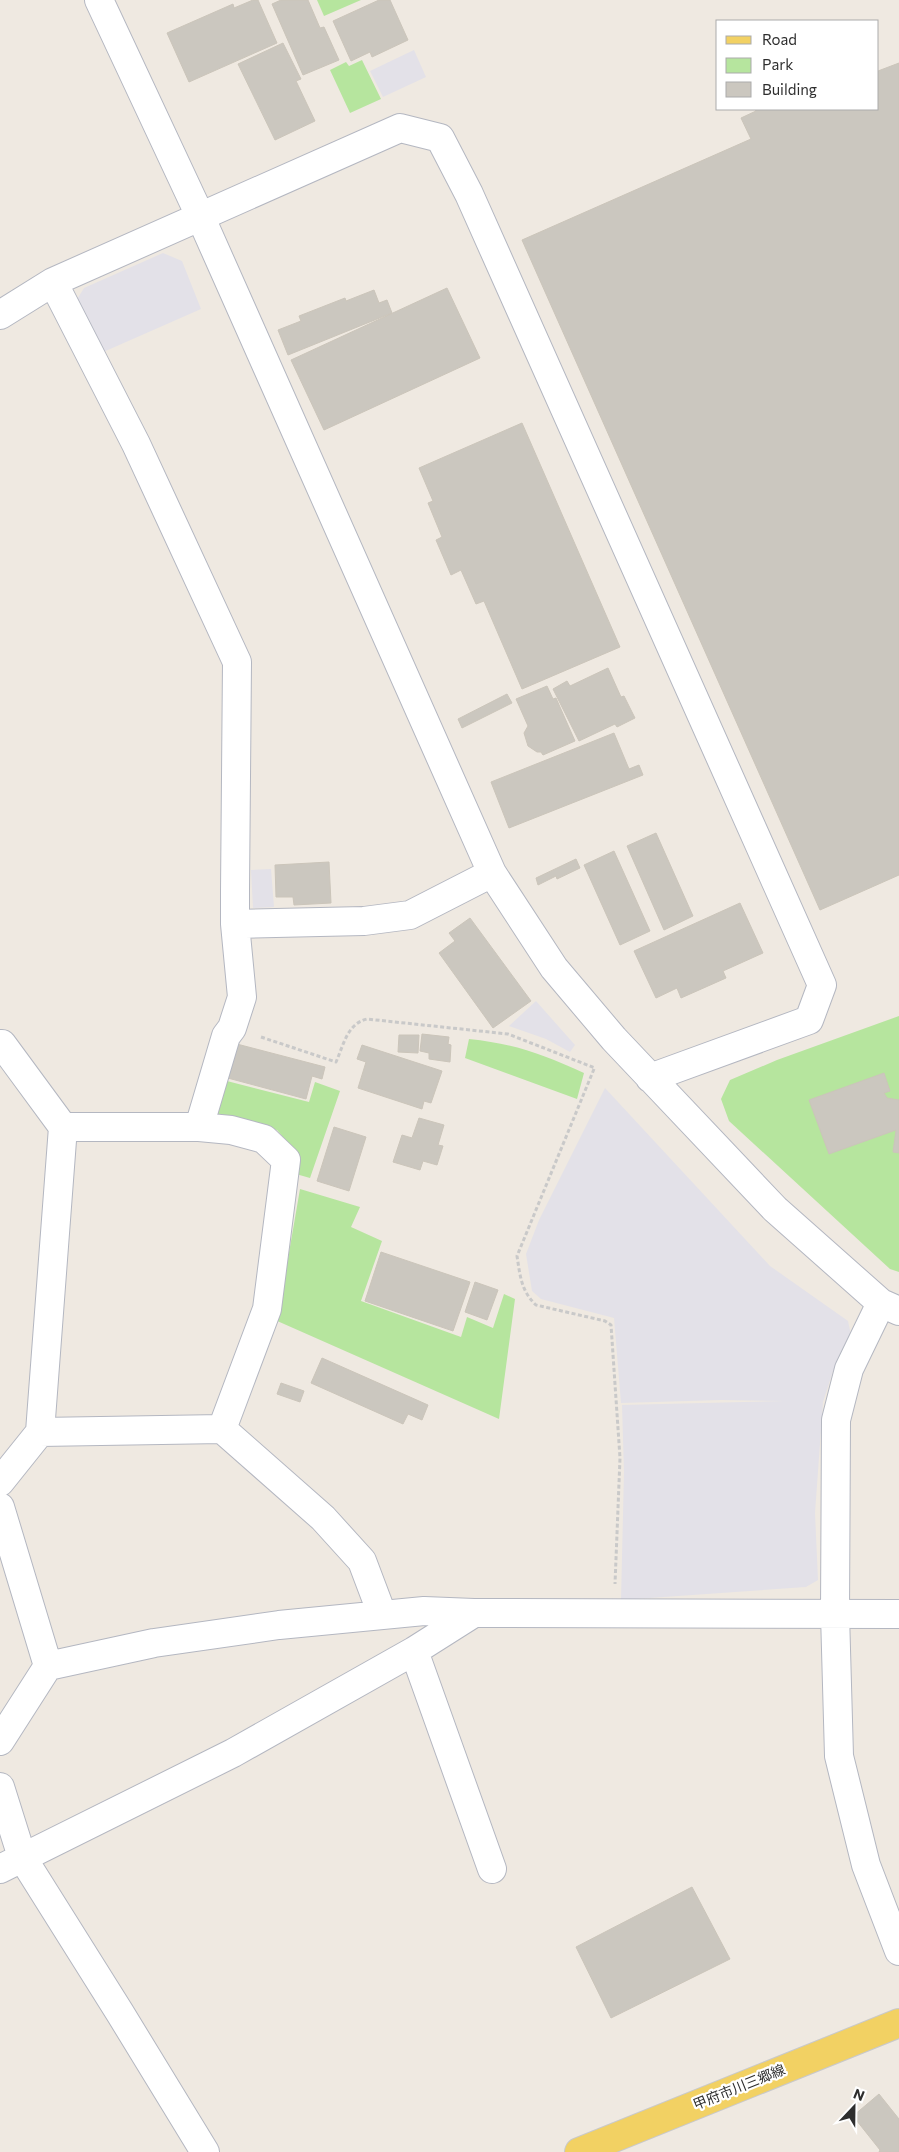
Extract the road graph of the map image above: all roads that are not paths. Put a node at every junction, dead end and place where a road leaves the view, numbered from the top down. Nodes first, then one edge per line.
1 (99, 0) edge
2 (201, 218) junction
3 (53, 282) junction
4 (0, 315) edge
5 (492, 873) junction
6 (235, 924) junction
7 (0, 1044) edge
8 (650, 1078) junction
9 (63, 1127) junction
10 (199, 1127) junction
11 (890, 1307) edge
12 (222, 1429) junction
13 (40, 1432) junction
14 (0, 1482) edge
15 (0, 1506) edge
16 (474, 1613) junction
17 (382, 1614) junction
18 (835, 1614) junction
19 (899, 1614) edge
20 (414, 1651) junction
21 (48, 1666) junction
22 (0, 1741) edge
23 (0, 1787) edge
24 (8, 1862) edge
25 (492, 1869) dead end
26 (899, 1951) edge
27 (899, 2023) edge
28 (205, 2152) edge
29 (579, 2152) edge

1 - 2 street
2 - 3 street
2 - 5 street
2 - 8 street
3 - 4 street
3 - 6 street
5 - 6 street
5 - 8 street
6 - 10 street
7 - 9 street
8 - 11 street
9 - 10 street
9 - 13 street
10 - 12 street
11 - 18 street
12 - 13 street
12 - 17 street
13 - 14 street
15 - 21 street
16 - 17 street
16 - 18 street
16 - 20 street
17 - 21 street
18 - 19 street
18 - 26 street
20 - 24 street
20 - 25 street
21 - 22 street
23 - 24 street
24 - 28 street
27 - 29 main road, 甲府市川三郷線

